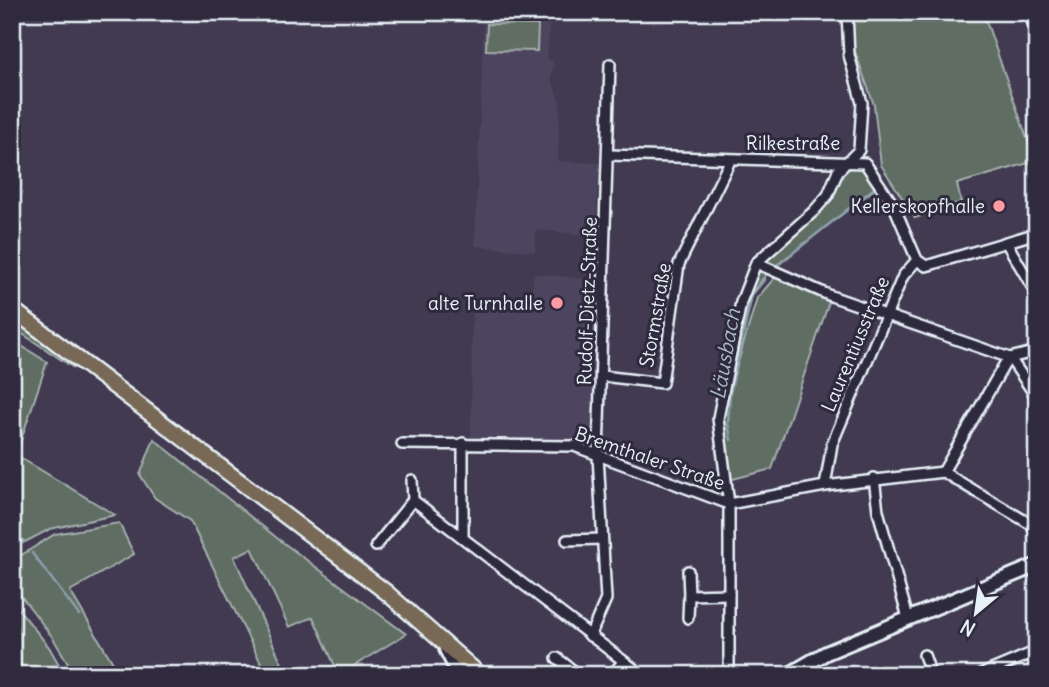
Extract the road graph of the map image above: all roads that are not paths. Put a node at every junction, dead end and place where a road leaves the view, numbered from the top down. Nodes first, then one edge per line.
1 (847, 12) edge
2 (1030, 12) edge
3 (1036, 26) edge
4 (610, 64) dead end
5 (609, 155) junction
6 (730, 161) junction
7 (851, 161) junction
8 (1037, 233) edge
9 (1006, 242) junction
10 (917, 260) junction
11 (756, 263) junction
12 (1037, 295) edge
13 (12, 309) edge
14 (887, 313) junction
15 (1037, 351) edge
16 (1010, 358) junction
17 (602, 376) junction
18 (1037, 398) edge
19 (463, 443) junction
20 (402, 444) dead end
21 (598, 455) junction
22 (943, 472) junction
23 (874, 478) junction
24 (412, 480) dead end
25 (825, 486) junction
26 (414, 500) junction
27 (729, 504) junction
28 (1037, 528) edge
29 (463, 537) junction
30 (601, 539) junction
31 (567, 540) dead end
32 (376, 546) dead end
33 (1037, 565) edge
34 (688, 570) dead end
35 (729, 594) junction
36 (689, 595) junction
37 (688, 618) dead end
38 (908, 618) junction
39 (590, 636) junction
40 (440, 639) junction
41 (1037, 651) edge
42 (924, 655) dead end
43 (557, 658) dead end
44 (623, 662) junction
45 (459, 675) edge
46 (480, 675) edge
47 (579, 675) edge
48 (612, 675) edge
49 (642, 675) edge
50 (729, 675) edge
51 (788, 675) edge
52 (932, 675) edge
53 (980, 675) edge

1 - 7 street
2 - 3 street
4 - 5 street, Rudolf-Dietz-Straße
5 - 6 street, Rilkestraße
5 - 17 street, Rudolf-Dietz-Straße
6 - 7 street, Rilkestraße
6 - 17 street, Stormstraße
7 - 10 street, Rilkestraße
7 - 11 street
8 - 9 street
9 - 10 street
9 - 12 street
10 - 14 street, Laurentiusstraße
11 - 14 street
11 - 27 street
13 - 40 main road
14 - 16 street
14 - 25 street, Laurentiusstraße
15 - 16 street
16 - 18 street
16 - 22 street
17 - 21 street, Rudolf-Dietz-Straße
19 - 20 street, Bremthaler Straße
19 - 21 street, Bremthaler Straße
19 - 29 street
21 - 27 street, Bremthaler Straße
21 - 30 street, Rudolf-Dietz-Straße
22 - 23 street, Bremthaler Straße
22 - 28 street
23 - 25 street, Bremthaler Straße
23 - 38 street
24 - 26 street
25 - 27 street, Bremthaler Straße
26 - 29 street
26 - 32 street
27 - 35 street
29 - 39 street
30 - 31 street
30 - 39 street, Rudolf-Dietz-Straße
33 - 38 street
34 - 36 street
35 - 36 street
35 - 50 street
36 - 37 street
38 - 51 street
39 - 44 street
40 - 45 street
40 - 46 main road
41 - 53 street
42 - 52 street
43 - 47 street
44 - 48 street
44 - 49 street

